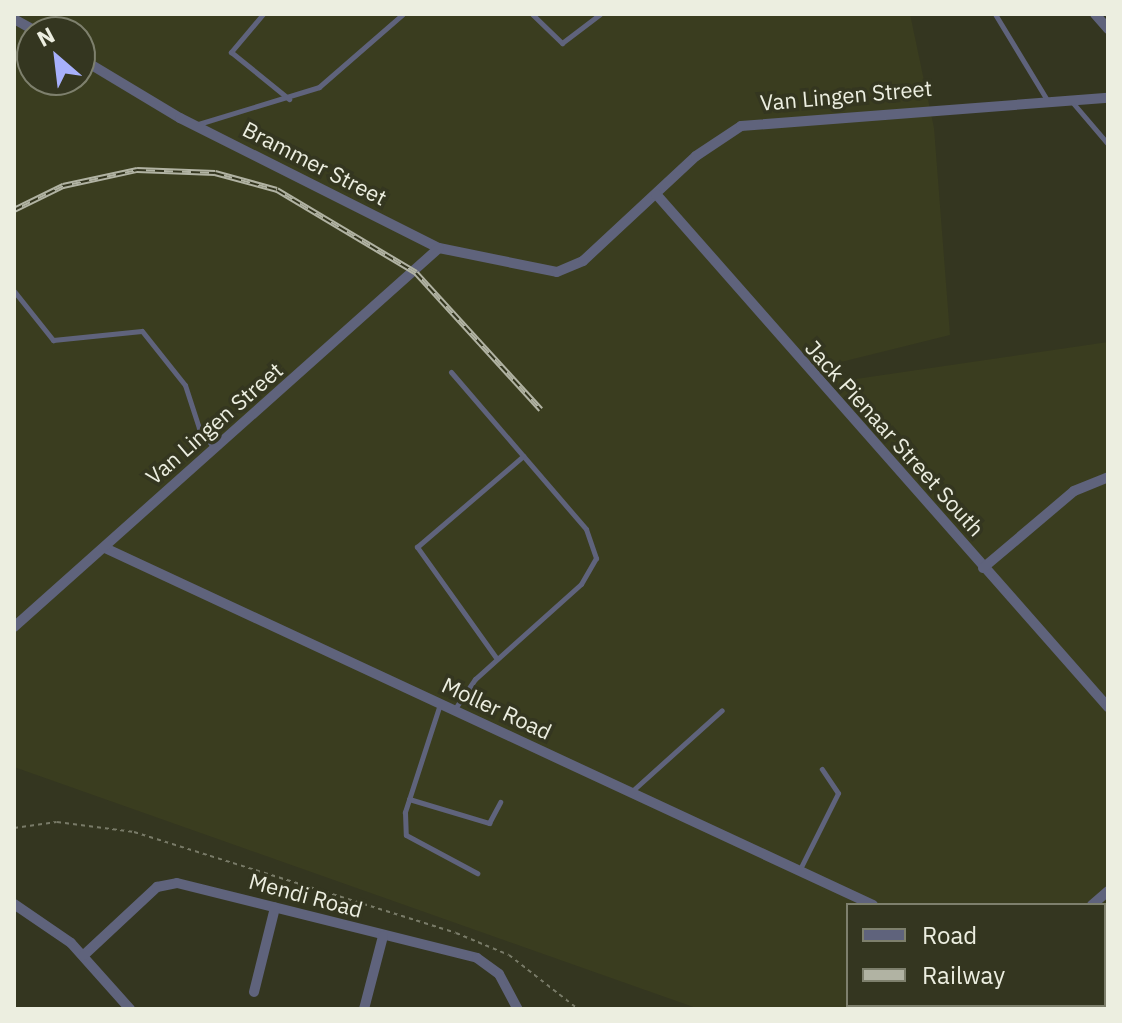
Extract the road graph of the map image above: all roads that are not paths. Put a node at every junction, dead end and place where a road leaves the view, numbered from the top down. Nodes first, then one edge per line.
1 (263, 14) edge
2 (403, 14) edge
3 (532, 14) edge
4 (600, 14) edge
5 (995, 14) edge
6 (1095, 14) edge
7 (1108, 29) edge
8 (96, 67) edge
9 (1108, 98) edge
10 (290, 99) junction
11 (1069, 99) junction
12 (1047, 100) junction
13 (194, 125) junction
14 (1108, 144) edge
15 (656, 194) junction
16 (439, 248) junction
17 (546, 271) joint
18 (14, 291) edge
19 (451, 372) dead end
20 (215, 449) junction
21 (523, 456) junction
22 (1108, 477) edge
23 (105, 548) junction
24 (983, 568) junction
25 (14, 627) edge
26 (497, 659) junction
27 (440, 703) junction
28 (1108, 707) edge
29 (454, 710) junction
30 (722, 710) dead end
31 (822, 769) dead end
32 (630, 793) junction
33 (409, 799) junction
34 (500, 802) dead end
35 (799, 870) junction
36 (477, 873) dead end
37 (869, 903) edge
38 (14, 904) edge
39 (275, 908) junction
40 (383, 936) junction
41 (84, 955) junction
42 (254, 992) dead end
43 (130, 1009) edge
44 (364, 1009) edge
45 (518, 1009) edge

1 - 10 lane
2 - 10 lane
3 - 4 lane
5 - 12 lane
6 - 7 street
8 - 13 street, Brammer Street
9 - 11 street, Van Lingen Street
10 - 13 lane
11 - 12 street, Van Lingen Street
11 - 14 lane
12 - 15 street, Van Lingen Street
13 - 16 street, Brammer Street
15 - 17 street, Van Lingen Street
15 - 24 street, Jack Pienaar Street South
16 - 17 street, Brammer Street
16 - 20 street, Van Lingen Street
18 - 20 lane
19 - 21 lane
20 - 23 street, Van Lingen Street
21 - 26 lane
21 - 26 lane
22 - 24 street
23 - 25 street, Van Lingen Street
23 - 27 street, Moller Road
24 - 28 street, Jack Pienaar Street South
26 - 29 lane
27 - 29 street, Moller Road
27 - 33 lane
29 - 32 street, Moller Road
30 - 32 lane
31 - 35 lane
32 - 35 street, Moller Road
33 - 34 lane
33 - 36 lane
35 - 37 street, Moller Road
38 - 41 street
39 - 40 street, Mendi Road
39 - 41 street, Mendi Road
39 - 42 street
40 - 44 street
40 - 45 street, Mendi Road
41 - 43 street

